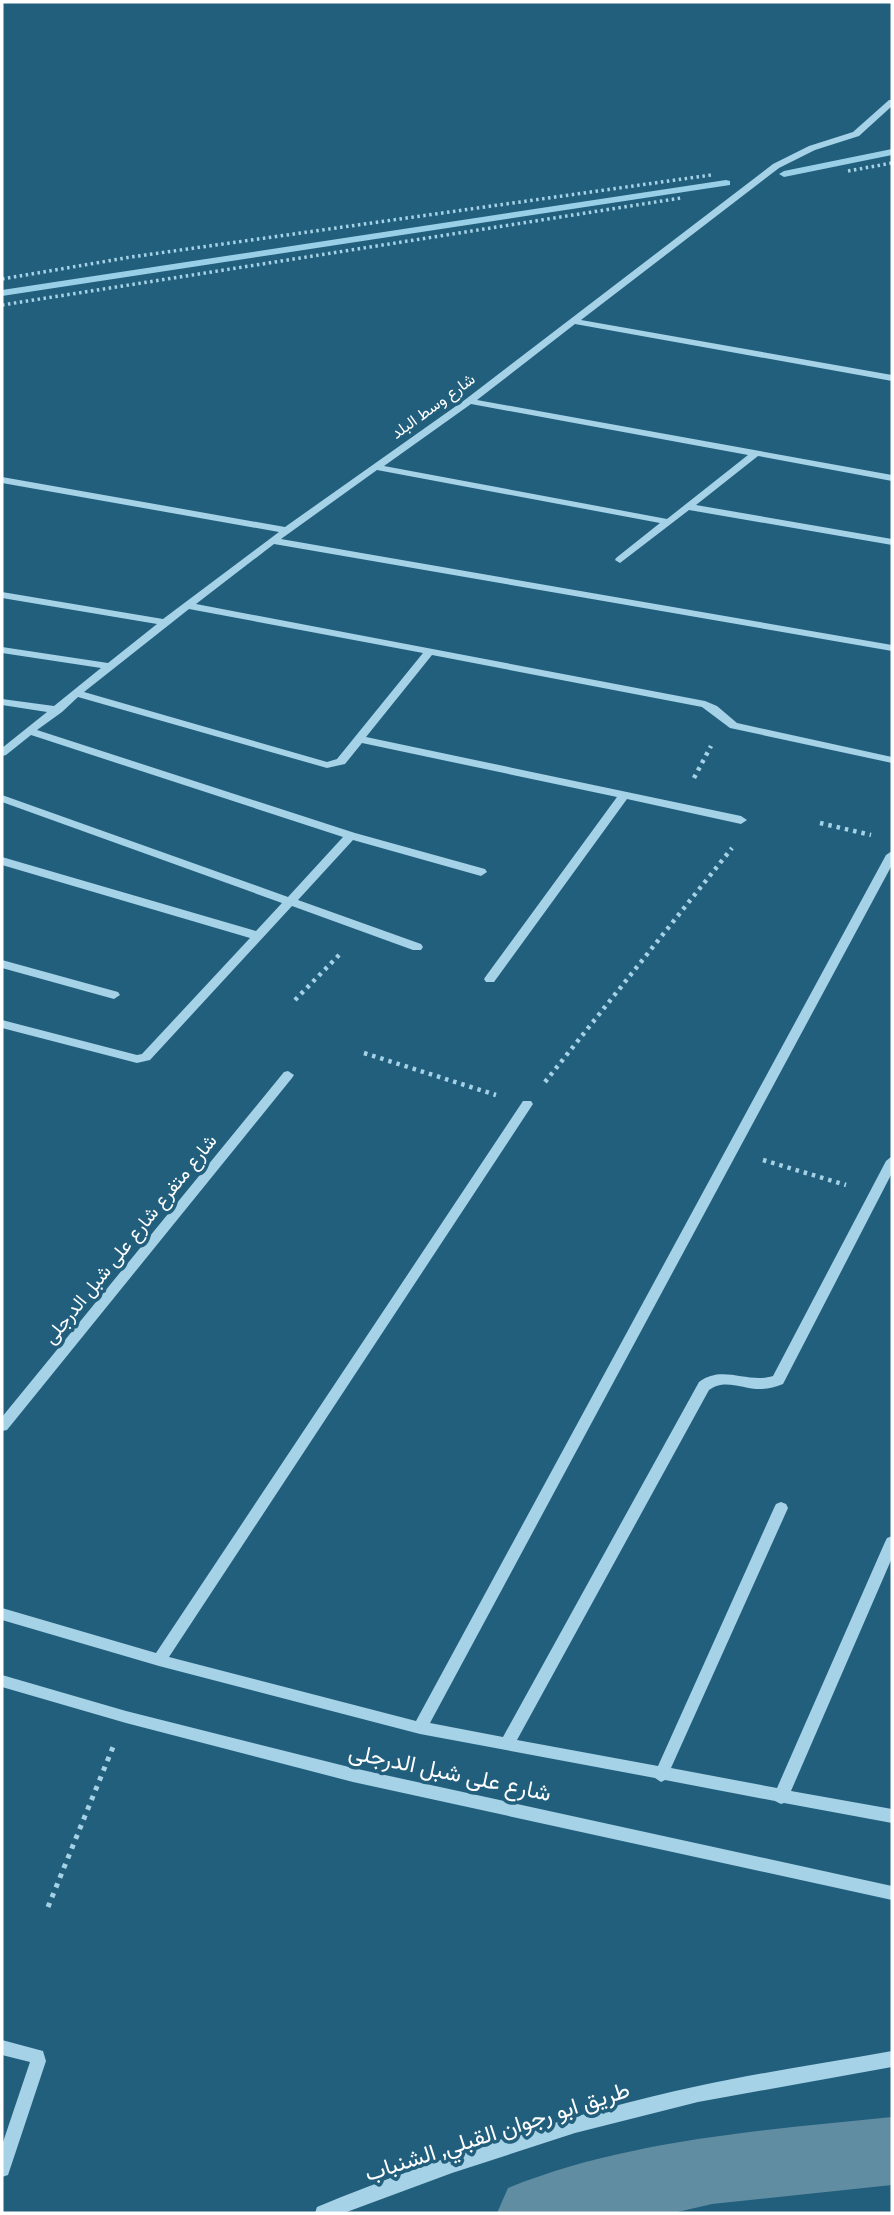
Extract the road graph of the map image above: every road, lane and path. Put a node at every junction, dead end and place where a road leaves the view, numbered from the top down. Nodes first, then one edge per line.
1 (892, 102) edge
2 (892, 163) edge
3 (776, 166) junction
4 (841, 172) dead end
5 (682, 198) dead end
6 (2, 279) edge
7 (2, 305) edge
8 (573, 321) junction
9 (892, 378) edge
10 (468, 401) junction
11 (756, 453) junction
12 (375, 467) junction
13 (892, 478) edge
14 (2, 480) edge
15 (688, 507) junction
16 (668, 522) junction
17 (287, 530) junction
18 (273, 541) junction
19 (892, 542) edge
20 (620, 560) dead end
21 (2, 595) edge
22 (187, 606) junction
23 (165, 622) junction
24 (892, 648) edge
25 (2, 650) edge
26 (429, 652) junction
27 (110, 666) junction
28 (78, 694) junction
29 (2, 702) edge
30 (58, 710) junction
31 (724, 720) junction
32 (31, 732) junction
33 (359, 739) junction
34 (2, 753) edge
35 (892, 760) edge
36 (624, 794) junction
37 (2, 798) edge
38 (680, 806) junction
39 (741, 820) joint
40 (820, 823) dead end
41 (351, 836) junction
42 (880, 838) dead end
43 (892, 855) edge
44 (2, 861) edge
45 (481, 872) dead end
46 (291, 902) junction
47 (366, 929) junction
48 (258, 936) junction
49 (417, 947) dead end
50 (2, 964) edge
51 (490, 979) dead end
52 (114, 995) dead end
53 (295, 1000) dead end
54 (2, 1024) edge
55 (363, 1053) dead end
56 (288, 1075) dead end
57 (527, 1104) junction
58 (732, 1151) junction
59 (892, 1161) edge
60 (877, 1194) junction
61 (2, 1426) edge
62 (781, 1508) dead end
63 (892, 1542) edge
64 (2, 1614) edge
65 (159, 1660) junction
66 (2, 1681) edge
67 (125, 1717) junction
68 (420, 1728) junction
69 (506, 1745) junction
70 (661, 1775) junction
71 (781, 1797) junction
72 (892, 1816) edge
73 (892, 1893) edge
74 (48, 1907) dead end
75 (2, 2048) edge
76 (892, 2059) edge
77 (2, 2169) edge
78 (323, 2213) edge

1 - 3 street, شارع وسط البلد
2 - 4 path
3 - 6 path
3 - 8 street, شارع وسط البلد
5 - 7 path
8 - 9 street
8 - 10 street, شارع وسط البلد
10 - 11 street
10 - 12 street, شارع وسط البلد
11 - 13 street
11 - 15 street
12 - 16 street
12 - 17 street, شارع وسط البلد
14 - 17 street
15 - 16 street
15 - 19 street
16 - 20 street
17 - 18 street, شارع وسط البلد
18 - 22 street, شارع وسط البلد
18 - 24 street
21 - 23 street
22 - 23 street, شارع وسط البلد
22 - 26 street
23 - 27 street, شارع وسط البلد
25 - 27 street
26 - 31 street
26 - 33 street
27 - 28 street, شارع وسط البلد
28 - 30 street, شارع وسط البلد
28 - 33 street
29 - 30 street
30 - 32 street, شارع وسط البلد
31 - 35 street
31 - 38 path
32 - 34 street, شارع وسط البلد
32 - 41 street
33 - 36 street
36 - 38 street
36 - 51 street
37 - 46 street
38 - 39 street
39 - 57 path
40 - 42 path
41 - 45 street
41 - 46 street
43 - 58 street
44 - 48 street
46 - 47 street
46 - 48 street
47 - 49 street
47 - 53 path
48 - 54 street
50 - 52 street
55 - 57 path
56 - 61 street, شارع متفرع شارع على شبل الدرجلى
57 - 65 street
58 - 60 path
58 - 68 street
59 - 60 street
60 - 69 street
62 - 70 street
63 - 71 street
64 - 65 street, شارع على شبل الدرجلى
65 - 68 street, شارع على شبل الدرجلى
66 - 67 street, شارع على شبل الدرجلى
67 - 73 street, شارع على شبل الدرجلى
67 - 74 path
68 - 69 street, شارع على شبل الدرجلى
69 - 70 street, شارع على شبل الدرجلى
70 - 71 street, شارع على شبل الدرجلى
71 - 72 street, شارع على شبل الدرجلى
75 - 77 street
76 - 78 street, طريق ابو رجوان القبلي, الشنباب

